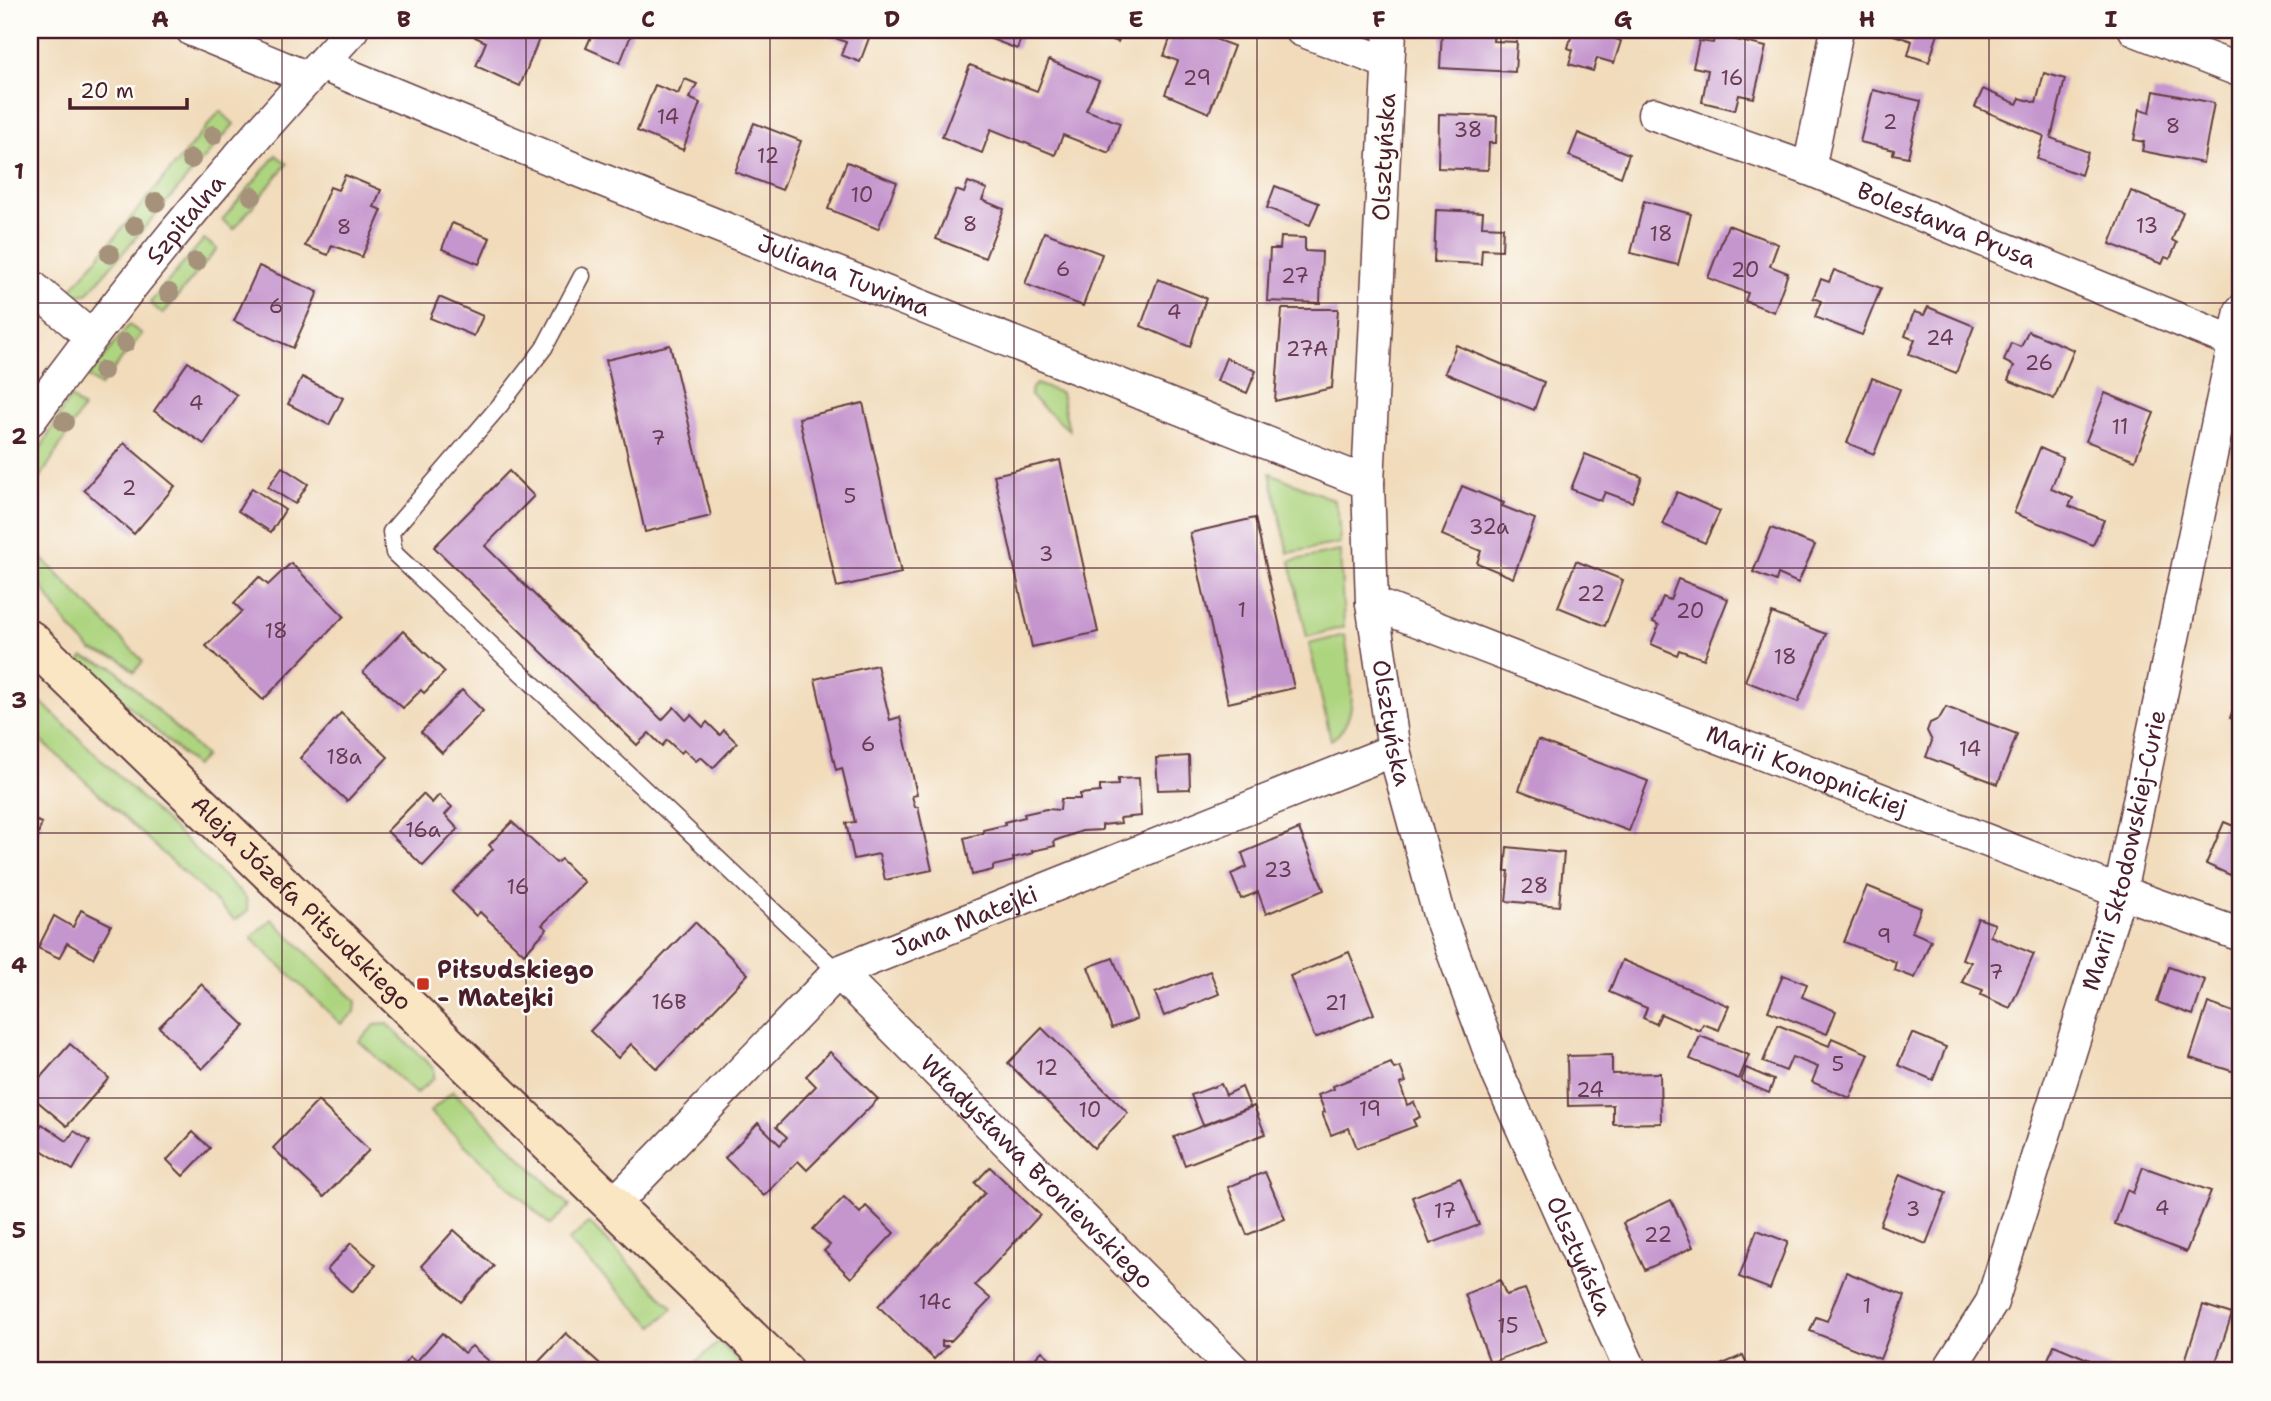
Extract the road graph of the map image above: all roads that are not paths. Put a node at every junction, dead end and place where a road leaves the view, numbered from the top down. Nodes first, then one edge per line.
1 (192, 30) edge
2 (352, 30) edge
3 (1301, 30) edge
4 (1391, 30) edge
5 (1837, 30) edge
6 (2136, 30) edge
7 (1388, 63) junction
8 (314, 71) junction
9 (2241, 71) edge
10 (1654, 114) dead end
11 (1809, 169) junction
12 (582, 276) dead end
13 (30, 285) edge
14 (2241, 311) edge
15 (90, 336) junction
16 (2239, 344) edge
17 (30, 420) edge
18 (1368, 483) junction
19 (1371, 603) junction
20 (30, 640) edge
21 (1394, 750) junction
22 (2120, 892) junction
23 (2241, 935) edge
24 (838, 972) junction
25 (612, 1206) junction
26 (784, 1371) edge
27 (1235, 1371) edge
28 (1631, 1371) edge
29 (1948, 1371) edge

1 - 8 street, Juliana Tuwima
2 - 8 street, Szpitalna
3 - 7 street
4 - 7 street, Olsztyńska
5 - 11 street
6 - 9 street
7 - 18 street, Olsztyńska
8 - 15 street, Szpitalna
8 - 18 street, Juliana Tuwima
10 - 11 street, Bolesława Prusa
11 - 16 street, Bolesława Prusa
12 - 24 lane
13 - 15 street
14 - 16 street, Marii Skłodowskiej-Curie
15 - 17 street, Szpitalna
16 - 22 street, Marii Skłodowskiej-Curie
18 - 19 street, Olsztyńska
19 - 21 street, Olsztyńska
19 - 22 street, Marii Konopnickiej
20 - 25 main road, Aleja Józefa Piłsudskiego
21 - 24 street, Jana Matejki
21 - 28 street, Olsztyńska
22 - 23 street, Marii Konopnickiej
22 - 29 street, Marii Skłodowskiej-Curie
24 - 25 street, Jana Matejki
24 - 27 street, Władysława Broniewskiego
25 - 26 main road, Aleja Józefa Piłsudskiego

